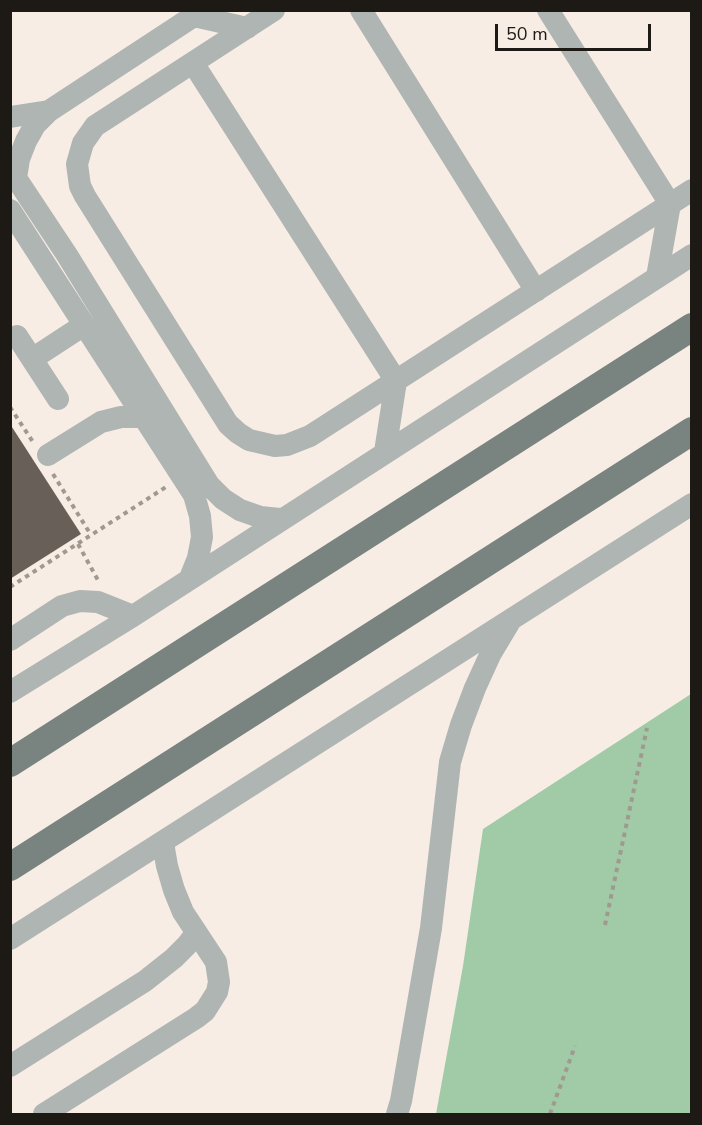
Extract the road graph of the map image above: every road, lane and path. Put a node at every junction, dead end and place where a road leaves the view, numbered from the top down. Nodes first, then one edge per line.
1 (274, 10) edge
2 (361, 10) edge
3 (548, 10) edge
4 (198, 13) edge
5 (247, 28) junction
6 (193, 63) junction
7 (49, 111) junction
8 (10, 117) edge
9 (13, 174) edge
10 (692, 190) edge
11 (670, 204) junction
12 (10, 210) edge
13 (692, 255) edge
14 (657, 277) junction
15 (536, 291) junction
16 (84, 325) junction
17 (692, 327) edge
18 (17, 336) dead end
19 (32, 359) junction
20 (396, 381) junction
21 (58, 399) dead end
22 (143, 417) junction
23 (692, 431) edge
24 (385, 452) junction
25 (48, 455) dead end
26 (182, 477) junction
27 (692, 504) edge
28 (280, 519) junction
29 (78, 544) junction
30 (190, 578) junction
31 (10, 587) edge
32 (123, 611) junction
33 (510, 620) junction
34 (10, 640) edge
35 (10, 692) edge
36 (647, 728) dead end
37 (10, 763) edge
38 (163, 843) junction
39 (10, 867) edge
40 (605, 925) dead end
41 (196, 933) junction
42 (10, 939) edge
43 (575, 1046) dead end
44 (10, 1066) edge
45 (44, 1114) edge
46 (397, 1114) edge
47 (550, 1114) edge

1 - 5 street
2 - 15 street
3 - 11 street
4 - 5 street
4 - 7 street
5 - 6 street
6 - 20 street
6 - 20 street
7 - 8 street
7 - 9 street
9 - 28 street
10 - 11 street
11 - 14 street
11 - 15 street
12 - 16 street
13 - 14 street
14 - 24 street
15 - 20 street
16 - 19 street
16 - 22 street
17 - 37 main road
18 - 19 street
19 - 21 street
20 - 24 street
22 - 25 street
22 - 26 street
23 - 39 main road
24 - 28 street
26 - 29 path
26 - 30 street
27 - 33 street
28 - 30 street
29 - 31 path
29 - 32 path
30 - 32 street
32 - 34 street
32 - 35 street
33 - 38 street
33 - 46 street
36 - 40 path
38 - 41 street
38 - 42 street
41 - 44 street
41 - 45 street
43 - 47 path

